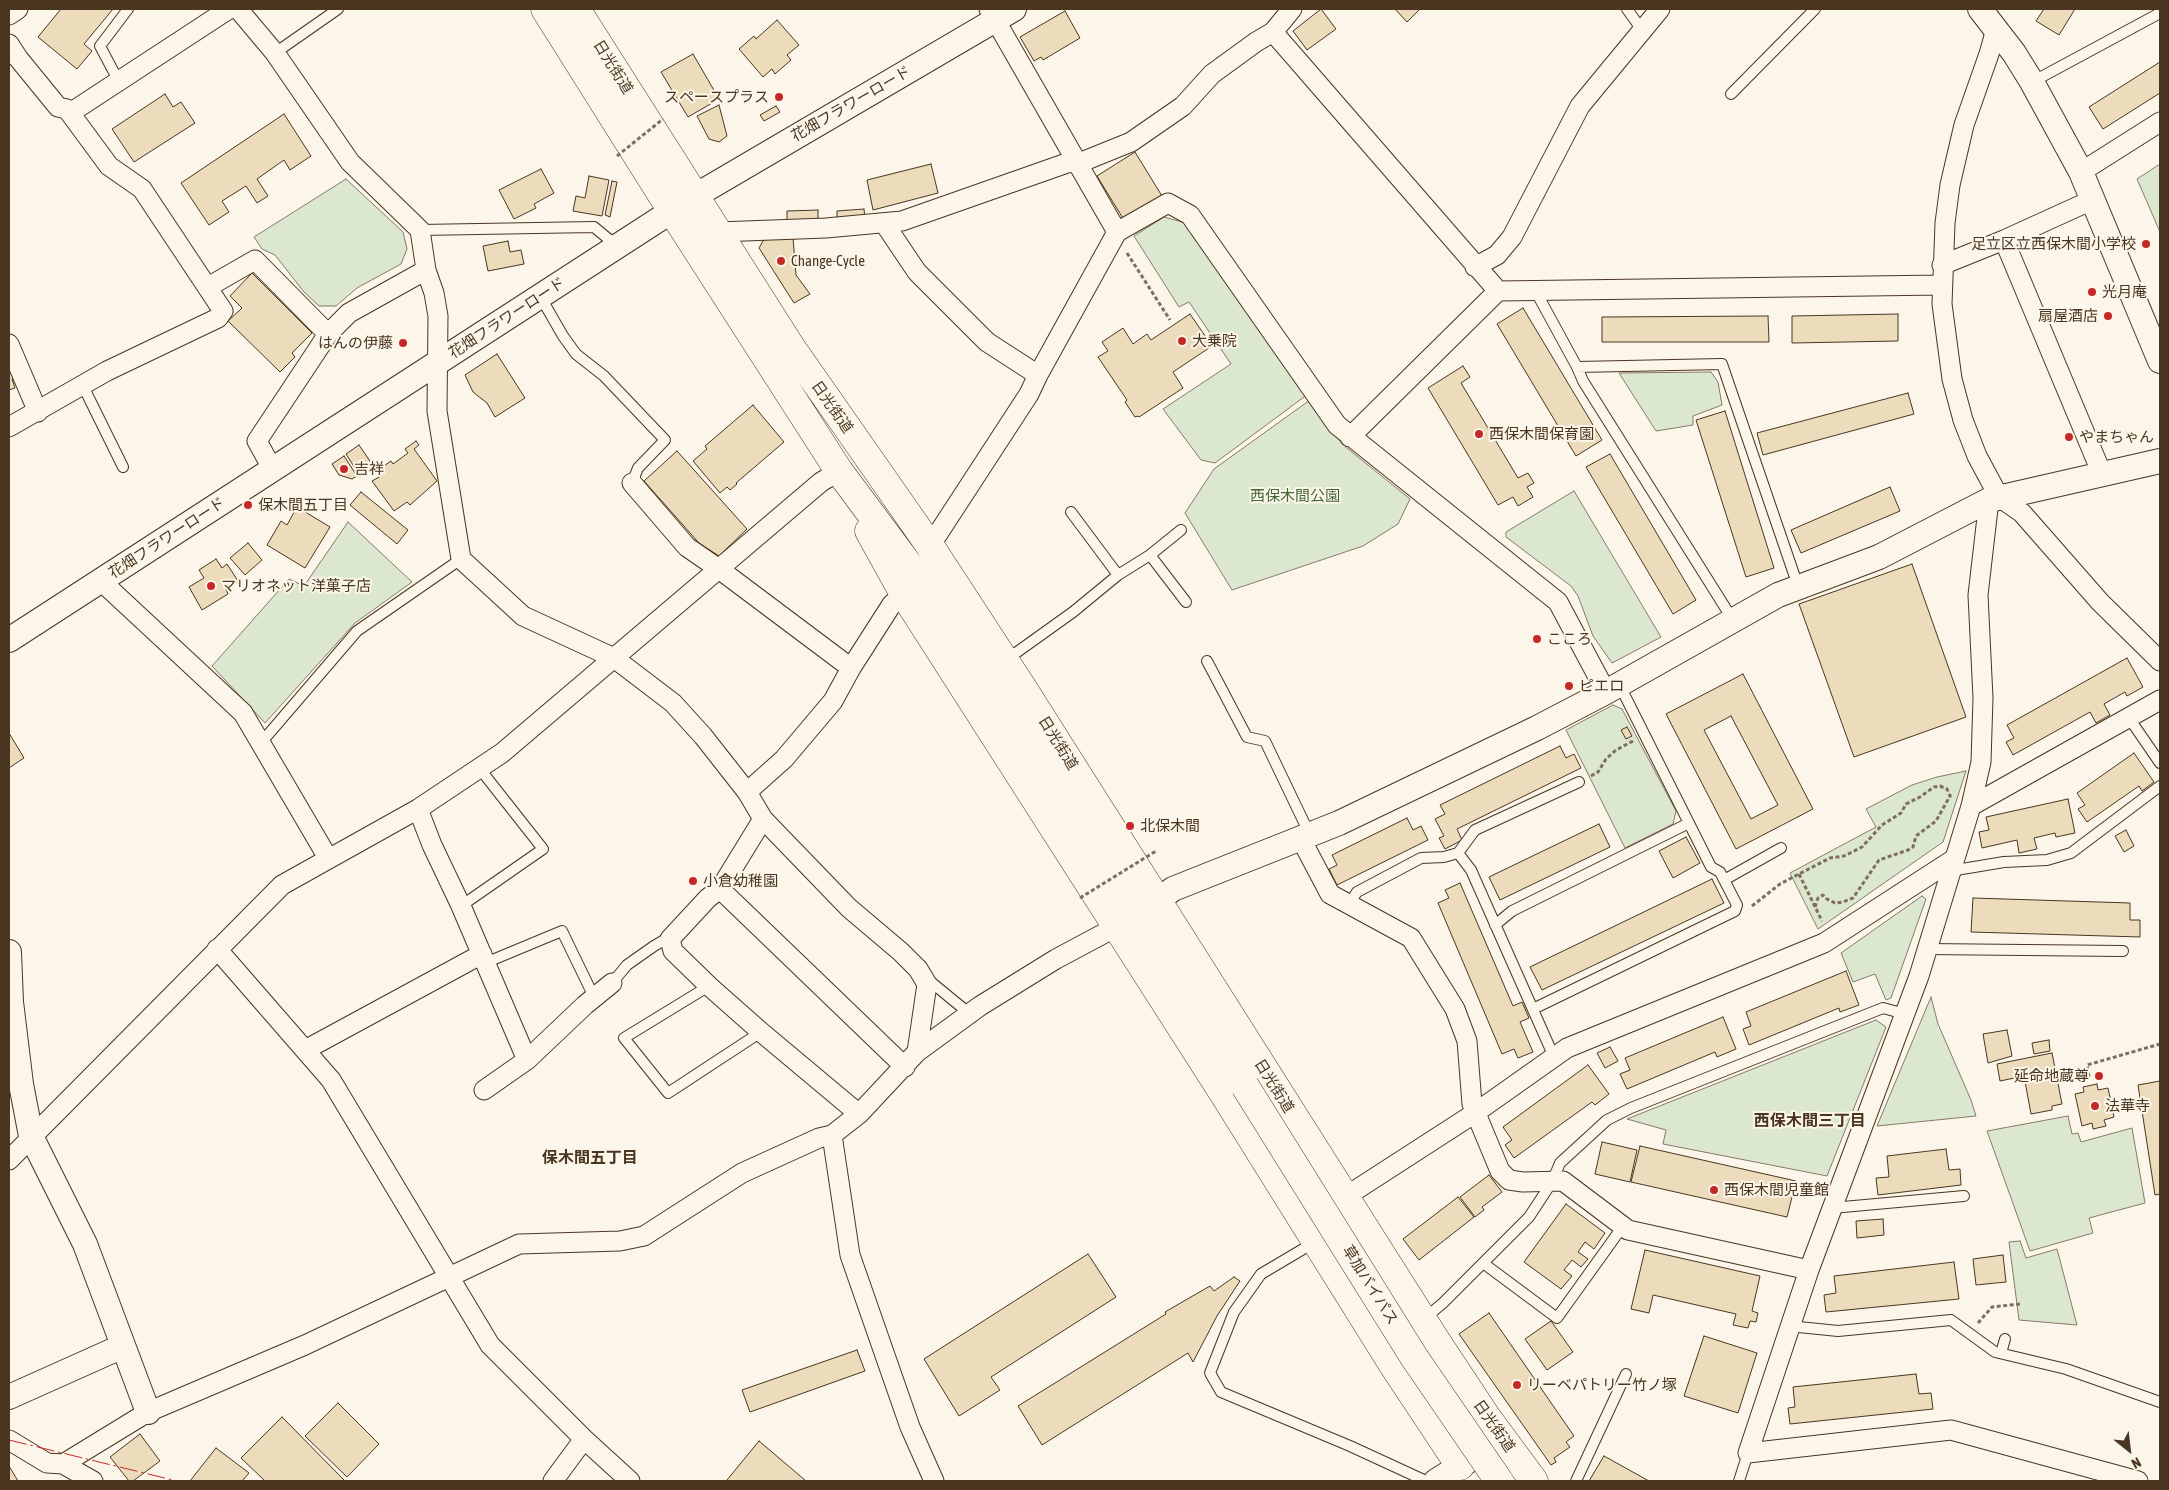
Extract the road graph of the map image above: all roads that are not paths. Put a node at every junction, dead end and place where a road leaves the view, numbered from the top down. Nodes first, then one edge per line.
1 (18, 9) edge
2 (128, 9) edge
3 (229, 9) edge
4 (238, 9) edge
5 (338, 9) edge
6 (545, 9) edge
7 (576, 9) edge
8 (1292, 9) edge
9 (1627, 9) edge
10 (1660, 9) edge
11 (1815, 9) edge
12 (1980, 9) edge
13 (999, 12) edge
14 (2160, 13) edge
15 (9, 15) edge
16 (1999, 19) edge
17 (1642, 30) junction
18 (1273, 32) junction
19 (9, 44) edge
20 (275, 53) junction
21 (118, 80) junction
22 (2032, 82) junction
23 (1731, 94) dead end
24 (70, 113) junction
25 (2160, 122) edge
26 (1076, 162) junction
27 (2081, 172) junction
28 (695, 196) junction
29 (2092, 200) junction
30 (672, 211) junction
31 (884, 223) junction
32 (420, 230) junction
33 (718, 232) junction
34 (1116, 234) junction
35 (2004, 240) junction
36 (617, 246) junction
37 (1942, 265) junction
38 (1476, 267) junction
39 (426, 270) junction
40 (1942, 284) junction
41 (208, 287) junction
42 (1535, 290) junction
43 (1498, 291) junction
44 (540, 296) junction
45 (328, 334) junction
46 (9, 344) edge
47 (2160, 361) edge
48 (436, 364) junction
49 (1577, 367) junction
50 (1038, 375) junction
51 (82, 386) junction
52 (38, 412) junction
53 (9, 427) edge
54 (1350, 437) junction
55 (2160, 460) edge
56 (123, 467) dead end
57 (273, 470) junction
58 (839, 471) junction
59 (2102, 474) junction
60 (632, 483) joint
61 (1994, 498) junction
62 (1071, 512) dead end
63 (1181, 530) dead end
64 (930, 546) junction
65 (1150, 555) junction
66 (460, 559) junction
67 (719, 569) junction
68 (1118, 575) junction
69 (101, 581) junction
70 (1798, 586) junction
71 (905, 596) junction
72 (1186, 602) dead end
73 (1733, 620) junction
74 (9, 640) edge
75 (614, 658) junction
76 (1005, 661) junction
77 (1207, 661) dead end
78 (2160, 661) edge
79 (851, 668) junction
80 (1613, 688) junction
81 (2160, 700) edge
82 (2129, 718) junction
83 (260, 744) junction
84 (2160, 764) edge
85 (480, 769) junction
86 (1579, 782) road end
87 (2160, 786) edge
88 (747, 792) junction
89 (1966, 802) junction
90 (418, 809) junction
91 (763, 819) junction
92 (1689, 823) junction
93 (1306, 837) junction
94 (1781, 848) dead end
95 (1458, 853) junction
96 (328, 858) junction
97 (1952, 865) junction
98 (1724, 880) junction
99 (720, 889) junction
100 (1156, 900) junction
101 (1349, 904) junction
102 (461, 906) junction
103 (1495, 925) junction
104 (1116, 928) junction
105 (674, 934) junction
106 (217, 949) junction
107 (1926, 949) junction
108 (2123, 951) dead end
109 (9, 952) edge
110 (483, 959) junction
111 (921, 974) junction
112 (612, 983) joint
113 (708, 986) junction
114 (594, 997) junction
115 (10, 1003) edge
116 (1533, 1009) junction
117 (970, 1014) junction
118 (1905, 1014) junction
119 (761, 1032) junction
120 (305, 1050) junction
121 (1554, 1057) junction
122 (527, 1060) junction
123 (911, 1060) junction
124 (1245, 1086) joint
125 (484, 1090) dead end
126 (1475, 1113) junction
127 (859, 1114) junction
128 (832, 1135) junction
129 (31, 1136) junction
130 (9, 1160) edge
131 (1552, 1182) junction
132 (1964, 1196) dead end
133 (1345, 1197) junction
134 (1832, 1208) junction
135 (1623, 1226) junction
136 (1316, 1241) junction
137 (1483, 1263) junction
138 (1809, 1270) junction
139 (448, 1276) junction
140 (1424, 1320) junction
141 (1789, 1326) junction
142 (2005, 1339) dead end
143 (123, 1346) junction
144 (2001, 1353) junction
145 (1626, 1374) dead end
146 (9, 1397) edge
147 (2160, 1402) edge
148 (148, 1412) junction
149 (584, 1439) junction
150 (9, 1440) edge
151 (1503, 1440) junction
152 (1748, 1453) junction
153 (63, 1464) junction
154 (1460, 1466) junction
155 (93, 1481) edge
156 (553, 1481) edge
157 (630, 1481) edge
158 (934, 1481) edge
159 (1426, 1481) edge
160 (1436, 1481) edge
161 (1499, 1481) edge
162 (1534, 1481) edge
163 (1576, 1481) edge
164 (1739, 1481) edge
165 (2138, 1481) edge

1 - 15 street
2 - 21 lane
3 - 21 street
4 - 20 street
5 - 20 lane
6 - 30 highway, 日光街道
7 - 28 highway, 日光街道
8 - 18 street
9 - 17 lane
10 - 17 street
11 - 23 lane
12 - 16 street
13 - 26 street
13 - 28 street, 花畑フラワーロード
14 - 22 lane
16 - 22 street
16 - 37 street
17 - 38 street
18 - 26 street
18 - 38 street
19 - 24 street
20 - 32 street
21 - 24 street
22 - 27 street
24 - 41 street
25 - 27 street
26 - 31 street
26 - 34 street
27 - 29 street
28 - 30 street, 花畑フラワーロード
28 - 33 highway, 日光街道
29 - 35 street
29 - 47 street
30 - 36 street, 花畑フラワーロード
30 - 58 highway, 日光街道
31 - 33 street
31 - 50 street
32 - 36 lane
32 - 39 street
33 - 64 highway, 日光街道
34 - 50 street
34 - 54 street
35 - 37 street
35 - 59 street
36 - 44 street, 花畑フラワーロード
37 - 40 street
38 - 43 street
39 - 45 street
39 - 48 street
40 - 42 street
40 - 61 street
41 - 45 street
41 - 51 street
42 - 43 street
42 - 49 lane
43 - 54 street
44 - 48 street, 花畑フラワーロード
44 - 60 lane
45 - 57 street
46 - 52 street
48 - 57 street, 花畑フラワーロード
48 - 66 street
49 - 70 lane
49 - 73 lane
50 - 64 street
51 - 52 street
51 - 56 lane
52 - 53 street
54 - 80 street
55 - 59 street
57 - 69 street, 花畑フラワーロード
58 - 67 street
58 - 71 highway
58 - 124 highway, 日光街道
59 - 61 street
60 - 67 street
61 - 70 street
61 - 78 street
61 - 89 street
62 - 68 lane
63 - 65 lane
64 - 76 highway, 日光街道
65 - 68 lane
65 - 72 lane
66 - 75 street
66 - 83 lane
67 - 75 street
67 - 79 street
68 - 76 lane
69 - 74 street, 花畑フラワーロード
69 - 83 street
70 - 73 street
71 - 79 street
71 - 104 highway
73 - 80 street
75 - 85 street
75 - 88 street
76 - 100 highway, 日光街道
77 - 93 lane
79 - 88 street
80 - 92 lane
80 - 93 street
81 - 82 street
82 - 84 lane
82 - 89 street
83 - 96 street
85 - 90 street
85 - 102 lane
86 - 95 lane
87 - 97 lane
88 - 91 street
89 - 97 street
90 - 96 street
90 - 102 street
91 - 99 street
91 - 111 street
92 - 98 lane
92 - 103 lane
93 - 100 street
93 - 101 street
94 - 98 lane
95 - 101 lane
95 - 103 lane
96 - 106 street
97 - 107 street
97 - 121 street
98 - 116 lane
99 - 105 street
99 - 123 street
100 - 133 highway, 日光街道
101 - 126 street
102 - 110 street
103 - 116 lane
104 - 117 street
104 - 136 highway
105 - 112 lane
105 - 113 street
106 - 120 street
106 - 129 street
107 - 108 lane
107 - 118 street
109 - 115 street
110 - 114 lane
110 - 120 street
110 - 122 street
111 - 117 lane
111 - 123 street
112 - 114 street
113 - 119 street
113 - 119 lane
114 - 122 street
115 - 129 street
116 - 121 lane
117 - 123 street
118 - 131 lane
118 - 134 street
119 - 127 street
120 - 139 street
121 - 126 street
122 - 125 street
123 - 127 street
124 - 161 highway, 草加バイパス, bridge
126 - 131 street
126 - 133 street
127 - 128 street
128 - 139 street
128 - 158 street
129 - 130 street
129 - 143 street
131 - 135 street
131 - 137 lane
132 - 134 lane
133 - 140 highway, 日光街道
134 - 138 street
135 - 137 lane
135 - 138 street
136 - 154 highway
136 - 159 lane
137 - 140 lane
138 - 141 street
139 - 148 street
139 - 149 street
140 - 151 highway, 日光街道
141 - 144 lane
141 - 152 street
142 - 144 lane
143 - 146 street
143 - 148 street
144 - 147 lane
145 - 163 lane
148 - 153 street
149 - 156 street
149 - 157 street
150 - 153 street
151 - 154 street
151 - 162 highway, 日光街道
152 - 164 lane
152 - 165 street
153 - 155 street
154 - 160 street

